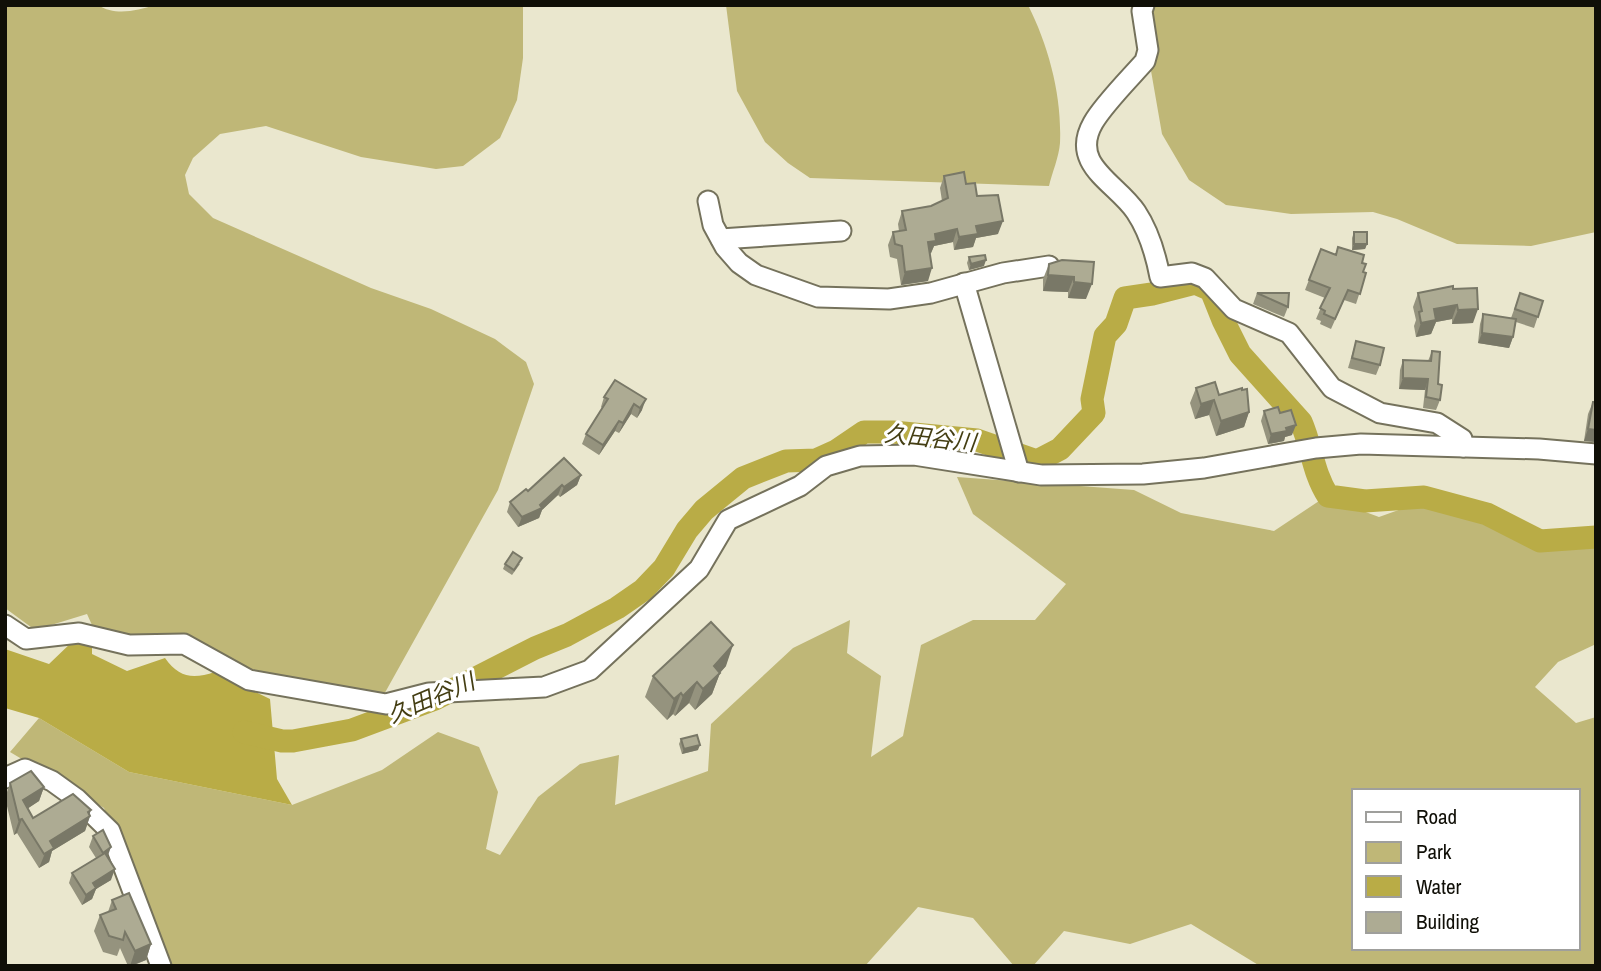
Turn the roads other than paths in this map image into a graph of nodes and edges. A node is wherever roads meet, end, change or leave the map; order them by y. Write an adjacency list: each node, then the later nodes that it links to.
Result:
1 (1144, 5): 7 (street)
2 (708, 201): 4 (street)
3 (841, 231): 4 (street)
4 (721, 239): 6 (street)
5 (1049, 266): 6 (street)
6 (964, 283): 9 (street)
7 (1463, 447): 8 (street); 9 (street)
8 (1596, 454)
9 (1018, 466): 10 (street)
10 (5, 625)
11 (5, 778): 12 (street)
12 (160, 966)

